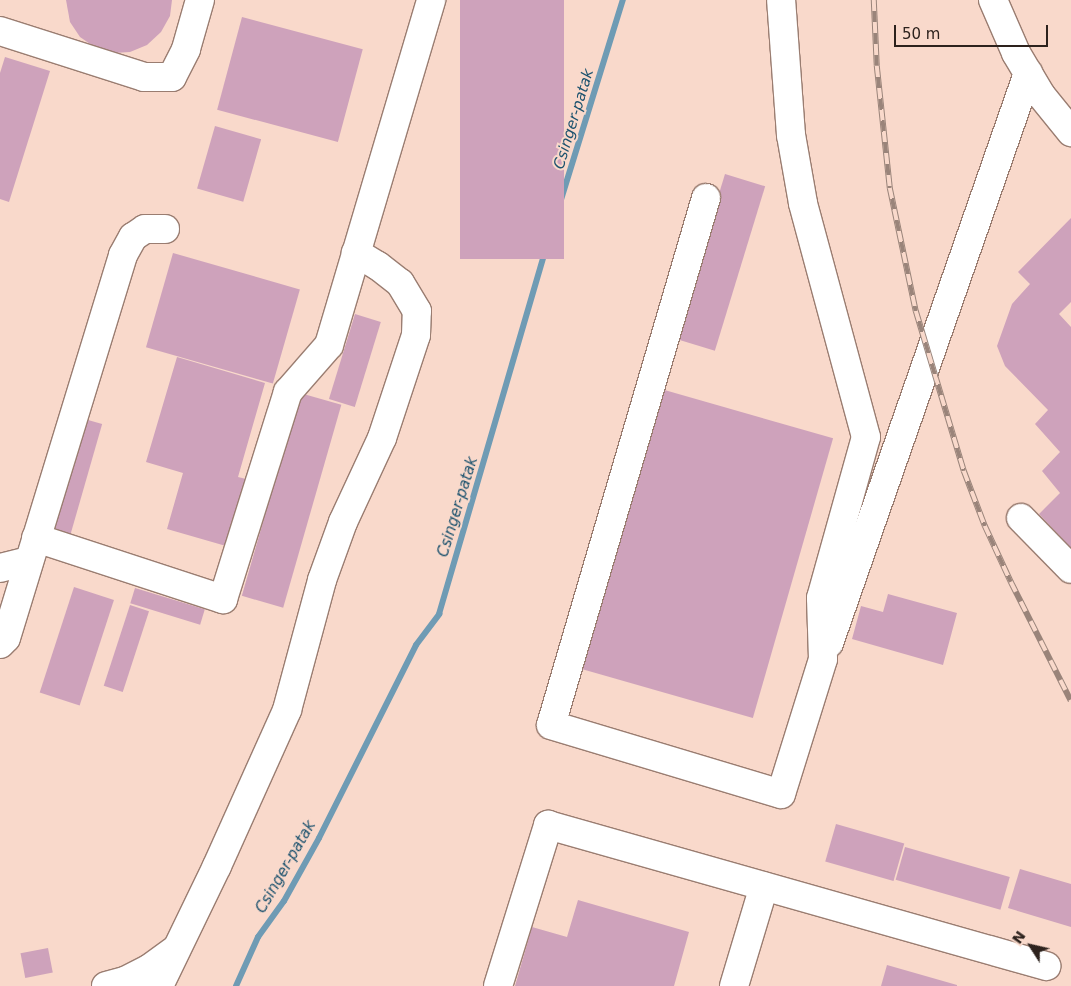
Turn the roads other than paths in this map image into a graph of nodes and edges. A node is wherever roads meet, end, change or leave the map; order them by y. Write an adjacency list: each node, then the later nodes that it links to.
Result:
1 (200, 0): 5 (street)
2 (431, 0): 10 (street)
3 (781, 0): 16 (street)
4 (993, 0): 6 (street)
5 (0, 31)
6 (1028, 73): 7 (street); 16 (street)
7 (1071, 132)
8 (706, 198): 16 (street)
9 (164, 230): 12 (street)
10 (356, 253): 12 (street); 18 (street)
11 (1021, 518): 14 (street)
12 (33, 550): 13 (street); 15 (street)
13 (0, 568)
14 (1071, 569)
15 (0, 644)
16 (823, 659)
17 (764, 886): 19 (street); 22 (street); 23 (street)
18 (178, 947): 20 (street); 21 (street)
19 (1046, 966)
20 (106, 986)
21 (159, 986)
22 (498, 986)
23 (734, 986)

